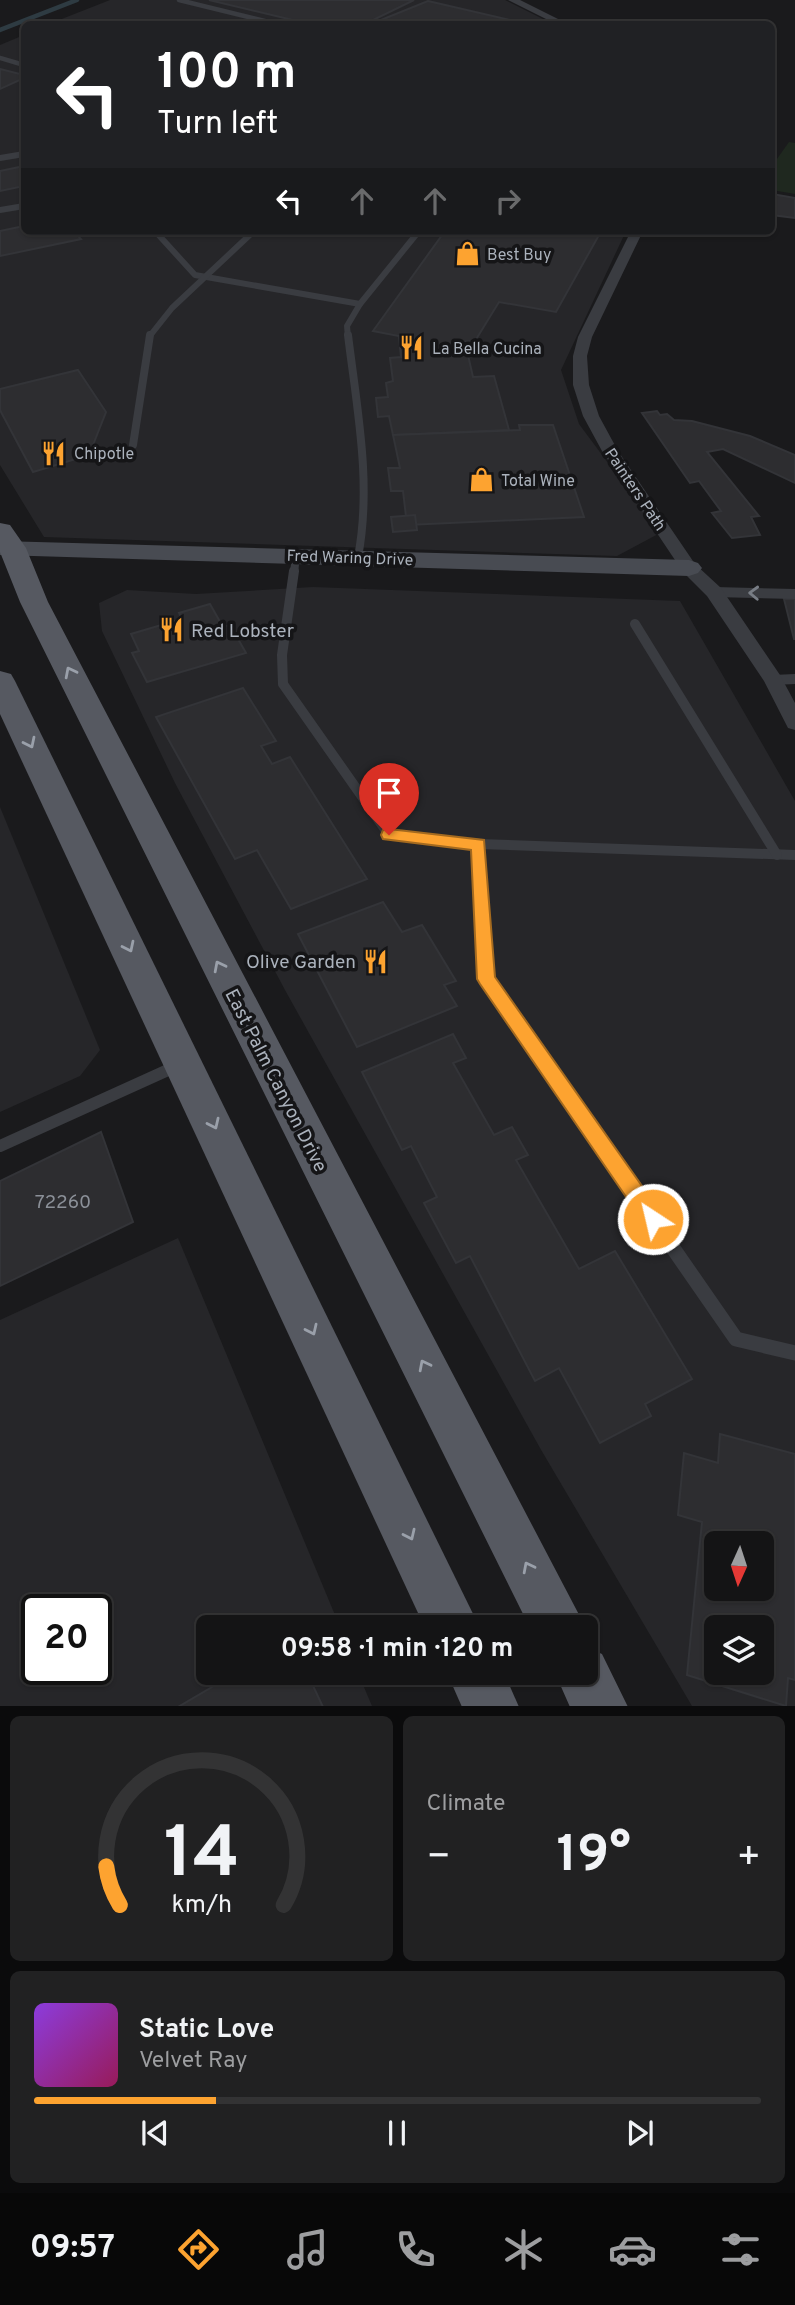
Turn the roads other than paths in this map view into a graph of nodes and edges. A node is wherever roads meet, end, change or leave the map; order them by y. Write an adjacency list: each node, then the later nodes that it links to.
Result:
1 (179, 0): 3 (lane)
2 (513, 0): 4 (street)
3 (265, 21)
4 (557, 21)
5 (0, 58): 6 (lane)
6 (21, 64)
7 (21, 154): 8 (lane)
8 (0, 158)
9 (21, 207): 10 (lane)
10 (0, 211)
11 (159, 235): 15 (lane)
12 (250, 235): 15 (lane)
13 (416, 235): 16 (lane)
14 (635, 235): 21 (street, Painters Path)
15 (207, 278): 16 (lane); 17 (lane)
16 (360, 304): 20 (lane)
17 (132, 445)
18 (3, 545): 19 (street, Fred Waring Drive); 36 (main road, East Palm Canyon Drive, one-way to 18)
19 (296, 555): 20 (street, Fred Waring Drive); 29 (lane)
20 (358, 558): 21 (street, Fred Waring Drive)
21 (689, 568): 22 (street, Painters Path)
22 (714, 592): 23 (lane, one-way to 22); 25 (street, Painters Path)
23 (795, 594)
24 (635, 624): 30 (lane)
25 (773, 680): 26 (lane); 28 (street, Painters Path)
26 (795, 680)
27 (2, 688): 32 (main road, one-way to 32)
28 (795, 723)
29 (479, 845): 30 (lane); 34 (lane)
30 (777, 855): 31 (lane)
31 (795, 855)
32 (185, 1063): 33 (lane); 35 (main road, one-way to 35)
33 (0, 1146)
34 (795, 1353)
35 (447, 1615)
36 (552, 1615)
37 (481, 1685): 39 (main road)
38 (589, 1685): 40 (main road)
39 (491, 1706)
40 (600, 1706)

